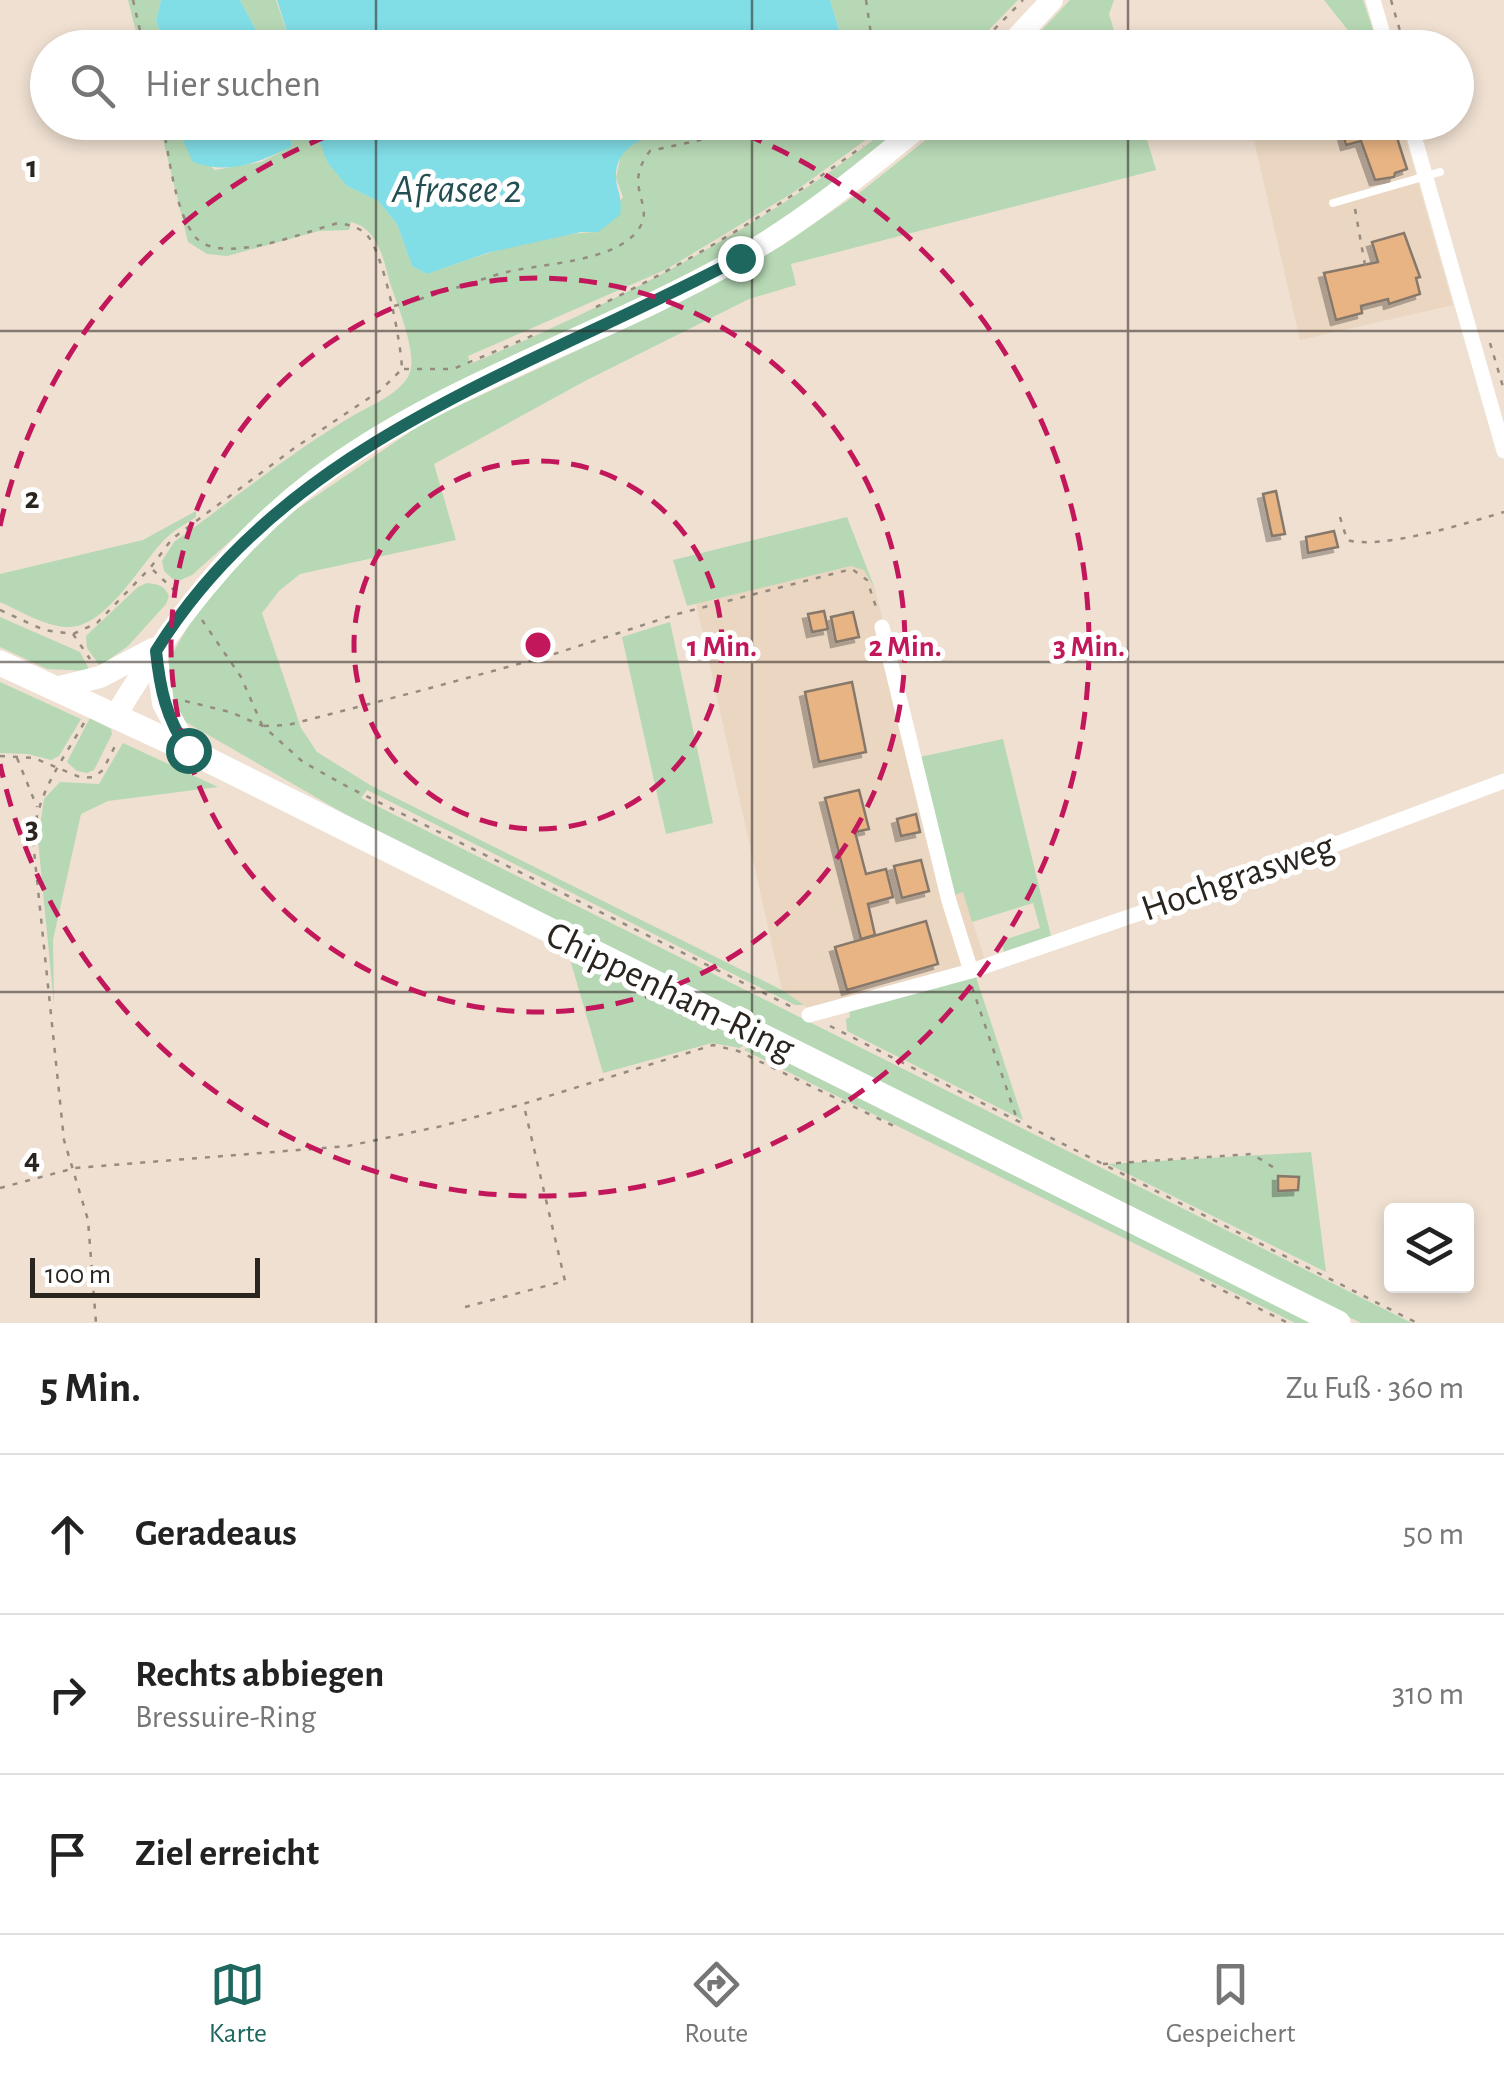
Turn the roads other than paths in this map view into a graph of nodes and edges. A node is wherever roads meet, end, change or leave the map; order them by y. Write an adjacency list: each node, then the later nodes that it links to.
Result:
1 (1052, 0): 3 (main road)
2 (1372, 0): 4 (street)
3 (1024, 30)
4 (1381, 30)
5 (904, 140): 11 (main road)
6 (1418, 140): 7 (street)
7 (1433, 174): 8 (lane); 9 (street)
8 (1333, 203)
9 (1504, 451)
10 (882, 627): 17 (street)
11 (158, 648): 13 (main road); 14 (main road); 15 (main road)
12 (0, 663): 13 (main road, Chippenham-Ring)
13 (56, 688): 14 (main road, Chippenham-Ring)
14 (113, 714): 15 (main road, Chippenham-Ring)
15 (188, 750): 19 (main road, Chippenham-Ring)
16 (1504, 781): 17 (street, Hochgrasweg)
17 (969, 971): 18 (street, Hochgrasweg)
18 (809, 1015)
19 (1338, 1323)

